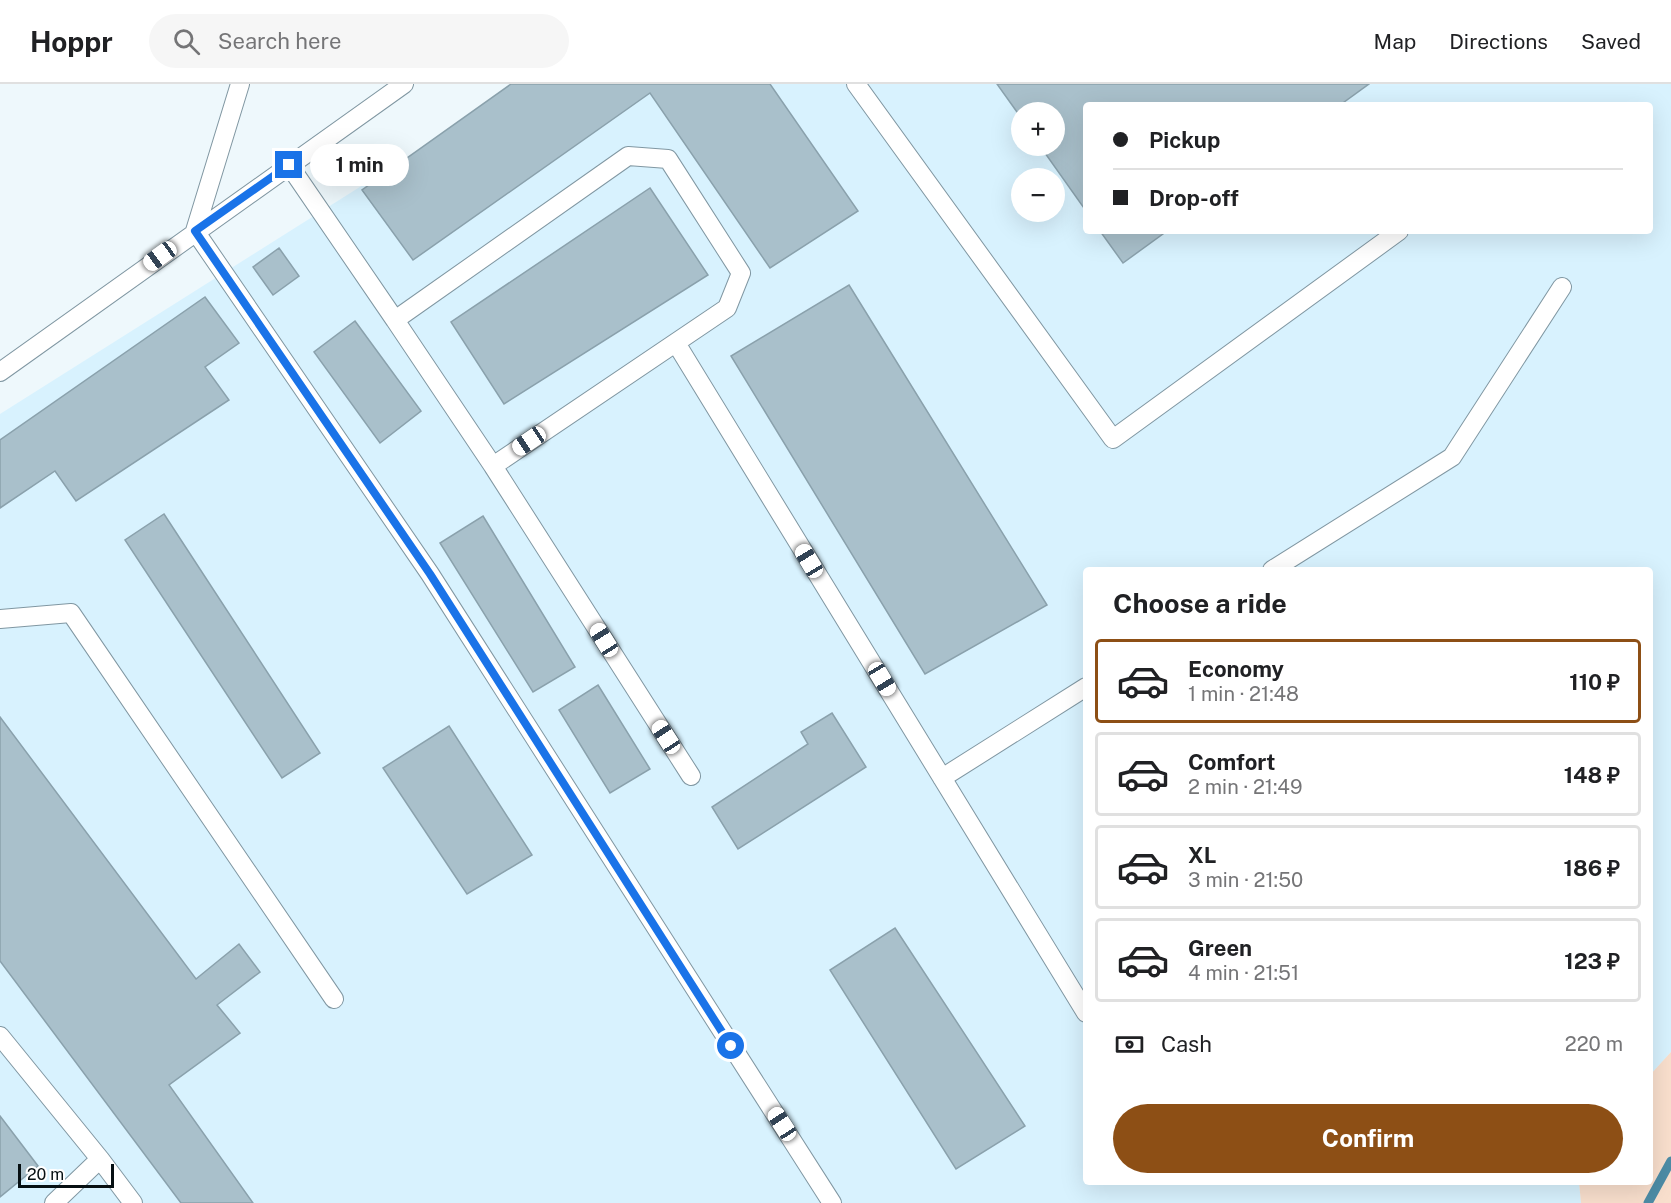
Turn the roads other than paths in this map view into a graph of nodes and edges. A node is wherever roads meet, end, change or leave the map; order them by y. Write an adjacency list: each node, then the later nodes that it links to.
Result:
1 (240, 84): 5 (lane)
2 (404, 84): 4 (lane)
3 (856, 84): 6 (lane)
4 (289, 165): 5 (lane); 8 (lane)
5 (195, 231): 10 (lane); 23 (lane)
6 (1395, 234)
7 (1562, 287): 12 (lane)
8 (395, 320): 9 (lane); 11 (lane)
9 (676, 343): 11 (lane); 16 (lane)
10 (0, 372)
11 (493, 466): 15 (lane)
12 (1277, 567)
13 (0, 619): 17 (lane)
14 (1083, 689): 16 (lane)
15 (691, 776)
16 (942, 778): 18 (lane)
17 (334, 999)
18 (1083, 1008)
19 (0, 1036): 20 (lane)
20 (100, 1160): 21 (lane); 22 (lane)
21 (54, 1203)
22 (133, 1203)
23 (832, 1203)

